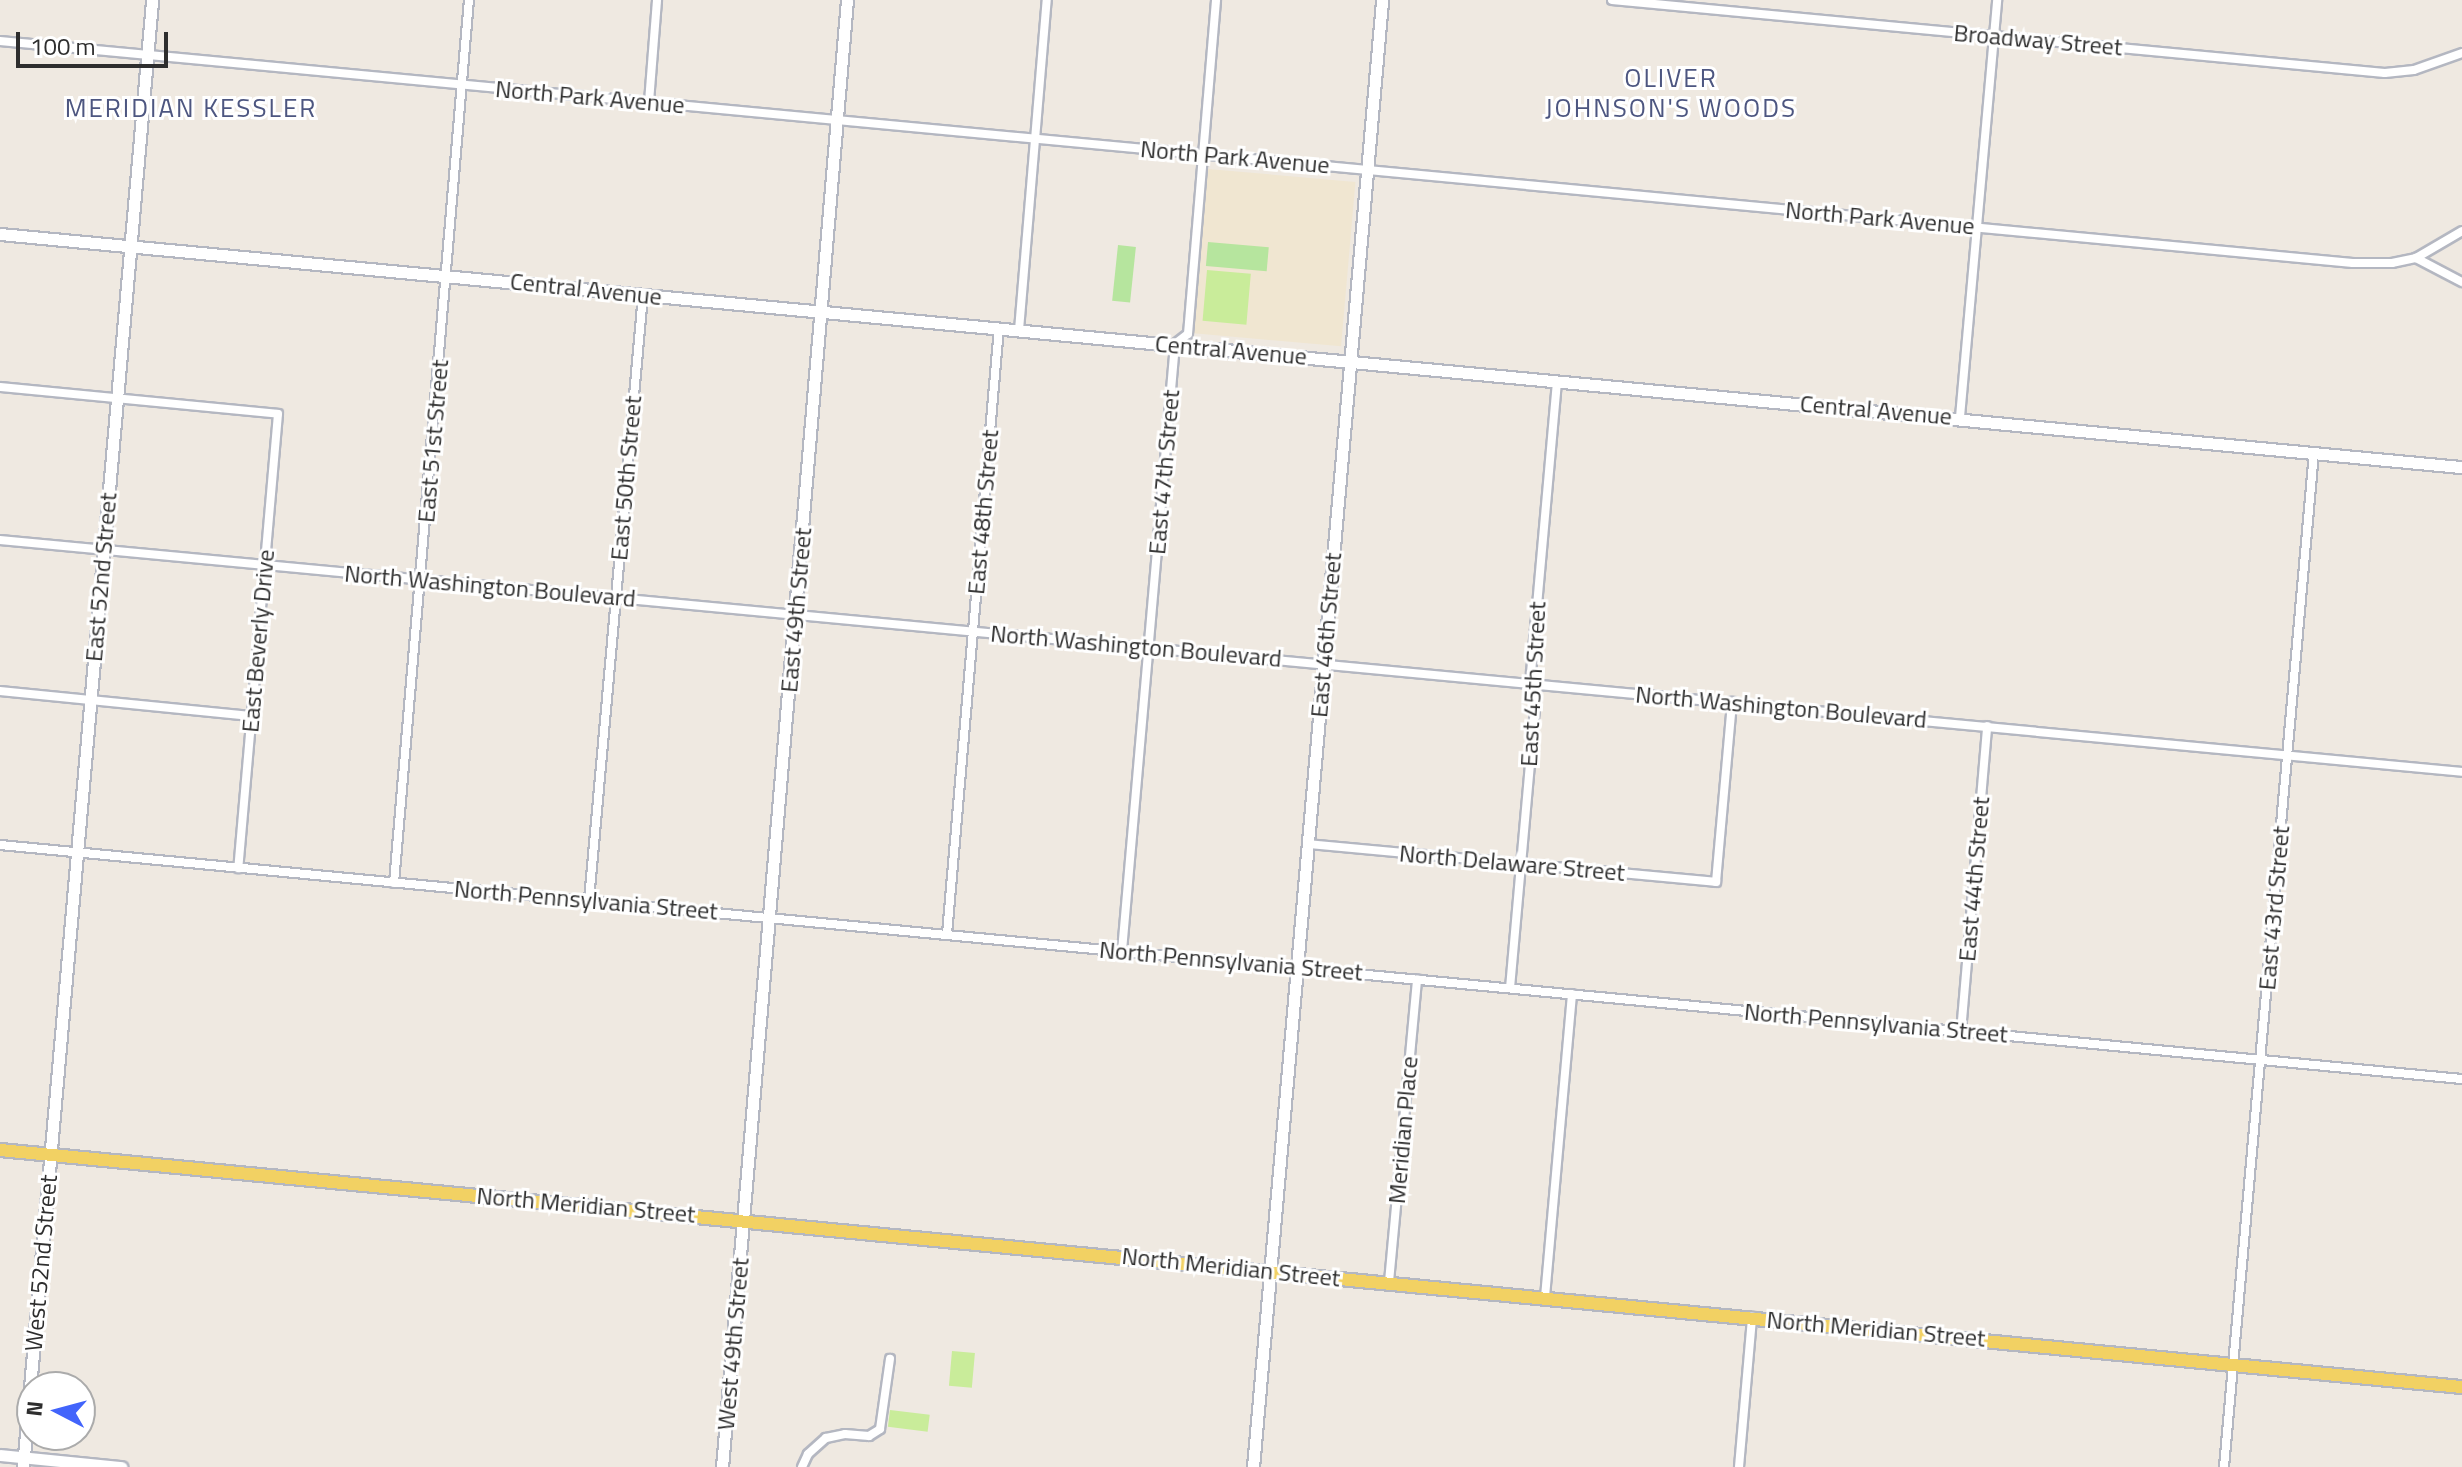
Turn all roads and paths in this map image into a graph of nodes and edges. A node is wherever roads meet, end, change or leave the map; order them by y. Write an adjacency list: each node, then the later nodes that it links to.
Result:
1 (152, 0): 13 (main road, East 52nd Street)
2 (469, 0): 14 (street, East 51st Street)
3 (657, 0): 15 (street)
4 (847, 0): 16 (main road, East 49th Street)
5 (1047, 0): 17 (street)
6 (1216, 0): 18 (street, East 47th Street)
7 (1382, 0): 19 (main road, East 46th Street)
8 (1612, 0): 10 (street, Broadway Street)
9 (1997, 0): 10 (street)
10 (1994, 36): 12 (street, Broadway Street); 20 (street)
11 (0, 41): 13 (street, North Park Avenue)
12 (2462, 53)
13 (147, 54): 14 (street, North Park Avenue); 23 (main road, East 52nd Street)
14 (461, 85): 15 (street, North Park Avenue); 25 (street, East 51st Street)
15 (649, 102): 16 (street, North Park Avenue)
16 (837, 120): 17 (street, North Park Avenue); 28 (main road, East 49th Street)
17 (1036, 138): 18 (street, North Park Avenue); 30 (street)
18 (1203, 154): 19 (street, North Park Avenue); 31 (street, East 47th Street)
19 (1367, 169): 20 (street, North Park Avenue); 32 (main road, East 46th Street)
20 (1977, 227): 24 (street, North Park Avenue); 36 (street)
21 (2462, 231): 24 (street, North Park Avenue)
22 (0, 234): 23 (main road, Central Avenue)
23 (129, 246): 25 (main road, Central Avenue); 35 (main road, East 52nd Street)
24 (2416, 258): 26 (street)
25 (446, 275): 27 (main road, Central Avenue); 42 (street, East 51st Street)
26 (2462, 282)
27 (643, 295): 28 (main road, Central Avenue); 43 (street, East 50th Street)
28 (822, 311): 29 (main road, Central Avenue); 44 (main road, East 49th Street)
29 (999, 328): 30 (main road, Central Avenue); 45 (street, East 48th Street)
30 (1019, 330): 31 (main road, Central Avenue)
31 (1175, 344): 32 (main road, Central Avenue); 46 (street, East 47th Street)
32 (1351, 361): 33 (main road, Central Avenue); 47 (main road, East 46th Street)
33 (1557, 381): 36 (main road, Central Avenue); 48 (street, East 45th Street)
34 (0, 387): 35 (street)
35 (117, 398): 40 (main road, East 52nd Street); 41 (street, East Beverly Drive)
36 (1960, 417): 37 (main road, Central Avenue)
37 (2314, 452): 38 (main road, Central Avenue); 54 (street, East 43rd Street)
38 (2462, 467)
39 (0, 540): 40 (street, North Washington Boulevard)
40 (103, 549): 41 (street, North Washington Boulevard); 50 (main road, East 52nd Street)
41 (264, 565): 42 (street, North Washington Boulevard); 52 (street, East Beverly Drive)
42 (421, 579): 43 (street, North Washington Boulevard); 61 (street, East 51st Street)
43 (616, 598): 44 (street, North Washington Boulevard); 62 (street, East 50th Street)
44 (795, 615): 45 (street, North Washington Boulevard); 63 (main road, East 49th Street)
45 (973, 631): 46 (street, North Washington Boulevard); 64 (street, East 48th Street)
46 (1148, 648): 47 (street, North Washington Boulevard); 65 (street, East 47th Street)
47 (1323, 664): 48 (street, North Washington Boulevard); 56 (main road, East 46th Street)
48 (1534, 685): 51 (street, North Washington Boulevard); 59 (street, East 45th Street)
49 (0, 691): 50 (street)
50 (89, 700): 52 (street); 58 (main road, East 52nd Street)
51 (1732, 702): 53 (street, North Washington Boulevard); 59 (street, North Delaware Street)
52 (251, 716): 60 (street, East Beverly Drive)
53 (1987, 726): 54 (street, North Washington Boulevard); 70 (street, East 44th Street)
54 (2288, 755): 55 (street, North Washington Boulevard); 71 (street, East 43rd Street)
55 (2462, 772)
56 (1308, 844): 59 (street, North Delaware Street); 66 (main road, East 46th Street)
57 (0, 845): 58 (street, North Pennsylvania Street)
58 (77, 852): 60 (street, North Pennsylvania Street); 74 (main road, East 52nd Street)
59 (1521, 863): 68 (street, East 45th Street)
60 (238, 868): 61 (street, North Pennsylvania Street)
61 (394, 883): 62 (street, North Pennsylvania Street)
62 (589, 900): 63 (street, North Pennsylvania Street)
63 (770, 917): 64 (street, North Pennsylvania Street); 75 (main road, East 49th Street)
64 (947, 934): 65 (street, North Pennsylvania Street)
65 (1122, 951): 66 (street, North Pennsylvania Street)
66 (1297, 968): 67 (street, North Pennsylvania Street); 76 (main road, East 46th Street)
67 (1417, 979): 68 (street, North Pennsylvania Street); 77 (street, Meridian Place)
68 (1510, 988): 69 (street, North Pennsylvania Street)
69 (1572, 994): 70 (street, North Pennsylvania Street); 78 (street)
70 (1961, 1032): 71 (street, North Pennsylvania Street)
71 (2261, 1060): 72 (street, North Pennsylvania Street); 81 (street, East 43rd Street)
72 (2462, 1079)
73 (0, 1150): 74 (main road, North Meridian Street)
74 (50, 1155): 75 (main road, North Meridian Street); 84 (main road, West 52nd Street)
75 (744, 1221): 76 (main road, North Meridian Street); 86 (main road, West 49th Street)
76 (1270, 1270): 77 (main road, North Meridian Street); 88 (main road, East 46th Street)
77 (1389, 1282): 78 (main road, North Meridian Street)
78 (1545, 1297): 79 (main road, North Meridian Street)
79 (1752, 1317): 81 (main road, North Meridian Street); 89 (street)
80 (890, 1359): 87 (street)
81 (2233, 1364): 82 (main road, North Meridian Street); 90 (street, East 43rd Street)
82 (2462, 1387)
83 (0, 1455): 84 (main road)
84 (24, 1462): 85 (main road)
85 (121, 1467)
86 (722, 1467)
87 (802, 1467)
88 (1253, 1467)
89 (1739, 1467)
90 (2224, 1467)

